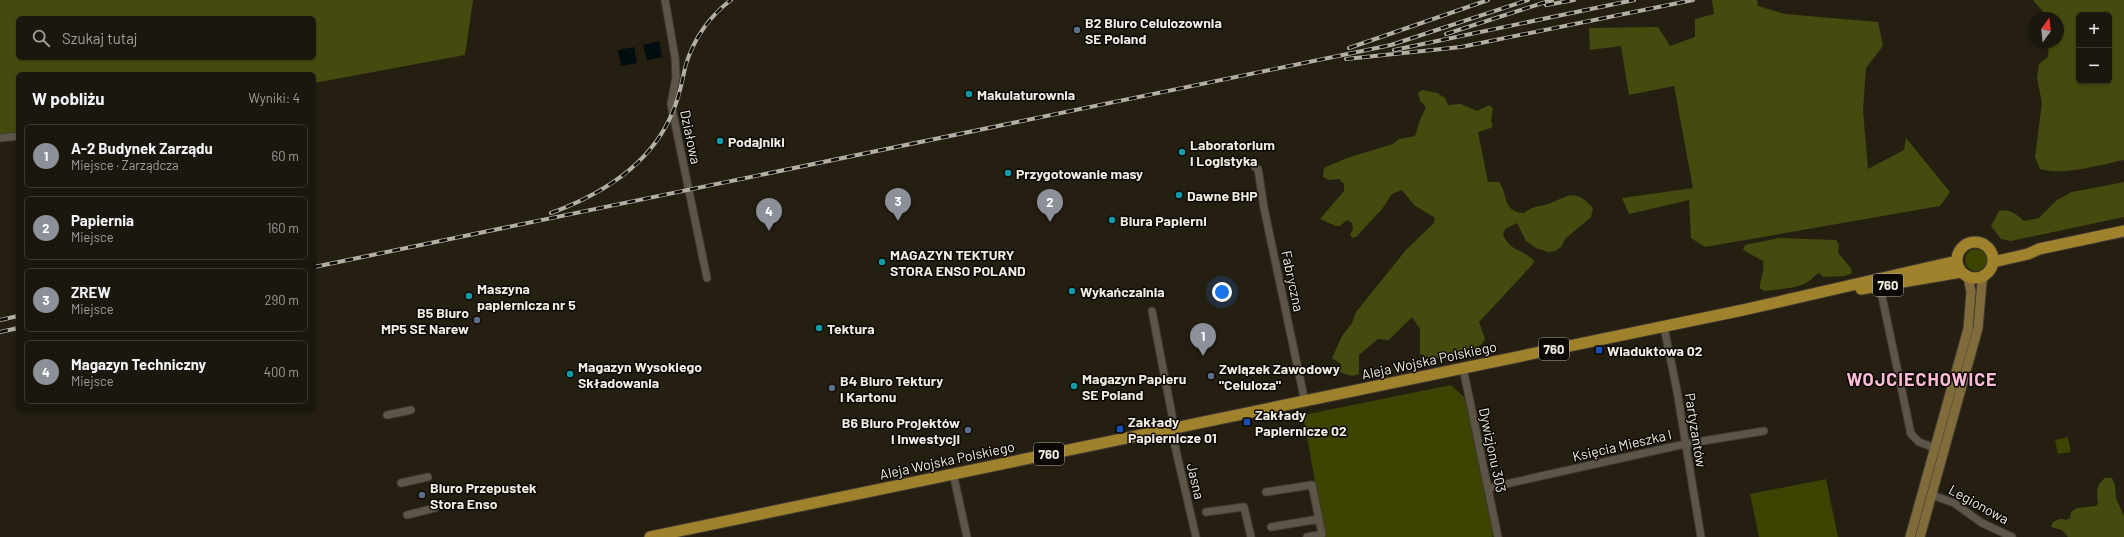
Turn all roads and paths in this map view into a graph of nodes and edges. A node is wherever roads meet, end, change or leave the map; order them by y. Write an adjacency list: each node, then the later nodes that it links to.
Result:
1 (665, 0): 10 (street, Działowa)
2 (16, 136): 3 (street)
3 (0, 138)
4 (1255, 167): 16 (street, Fabryczna)
5 (2124, 231): 6 (main road)
6 (1992, 257): 7 (main road); 9 (main road)
7 (1957, 261): 8 (main road); 12 (main road, Aleja Wojska Polskiego / 760)
8 (1964, 274): 9 (main road, 760); 11 (main road, Aleja Wojska Polskiego / 760); 22 (main road)
9 (1984, 276): 28 (main road)
10 (707, 278)
11 (1880, 287): 12 (main road, Aleja Wojska Polskiego / 760); 22 (street)
12 (1815, 294): 14 (main road, Aleja Wojska Polskiego / 760)
13 (1152, 311): 19 (street, Jasna)
14 (1664, 327): 15 (main road, Aleja Wojska Polskiego / 760); 21 (street, Partyzantów)
15 (1463, 368): 16 (main road, Aleja Wojska Polskiego / 760); 26 (street, Dywizjonu 303)
16 (1305, 402): 19 (main road, Aleja Wojska Polskiego / 760)
17 (411, 410): 18 (street)
18 (387, 415)
19 (1173, 430): 23 (main road, Aleja Wojska Polskiego / 760); 36 (street, Jasna)
20 (1764, 431): 21 (street, Księcia Mieszka I)
21 (1685, 444): 26 (street, Księcia Mieszka I); 40 (street, Partyzantów)
22 (1935, 448): 41 (main road)
23 (953, 473): 34 (main road, Aleja Wojska Polskiego / 760); 35 (street)
24 (428, 477): 25 (street)
25 (401, 483)
26 (1488, 488): 39 (street, Dywizjonu 303)
27 (1266, 492): 32 (street)
28 (1932, 495): 42 (main road); 43 (street, Legionowa)
29 (435, 508): 31 (street)
30 (1206, 512): 37 (street)
31 (407, 515)
32 (1319, 519): 33 (street); 38 (street)
33 (1272, 527)
34 (650, 537)
35 (967, 537)
36 (1196, 537)
37 (1251, 537)
38 (1307, 537)
39 (1498, 537)
40 (1702, 537)
41 (1910, 537)
42 (1920, 537)
43 (2012, 537)

